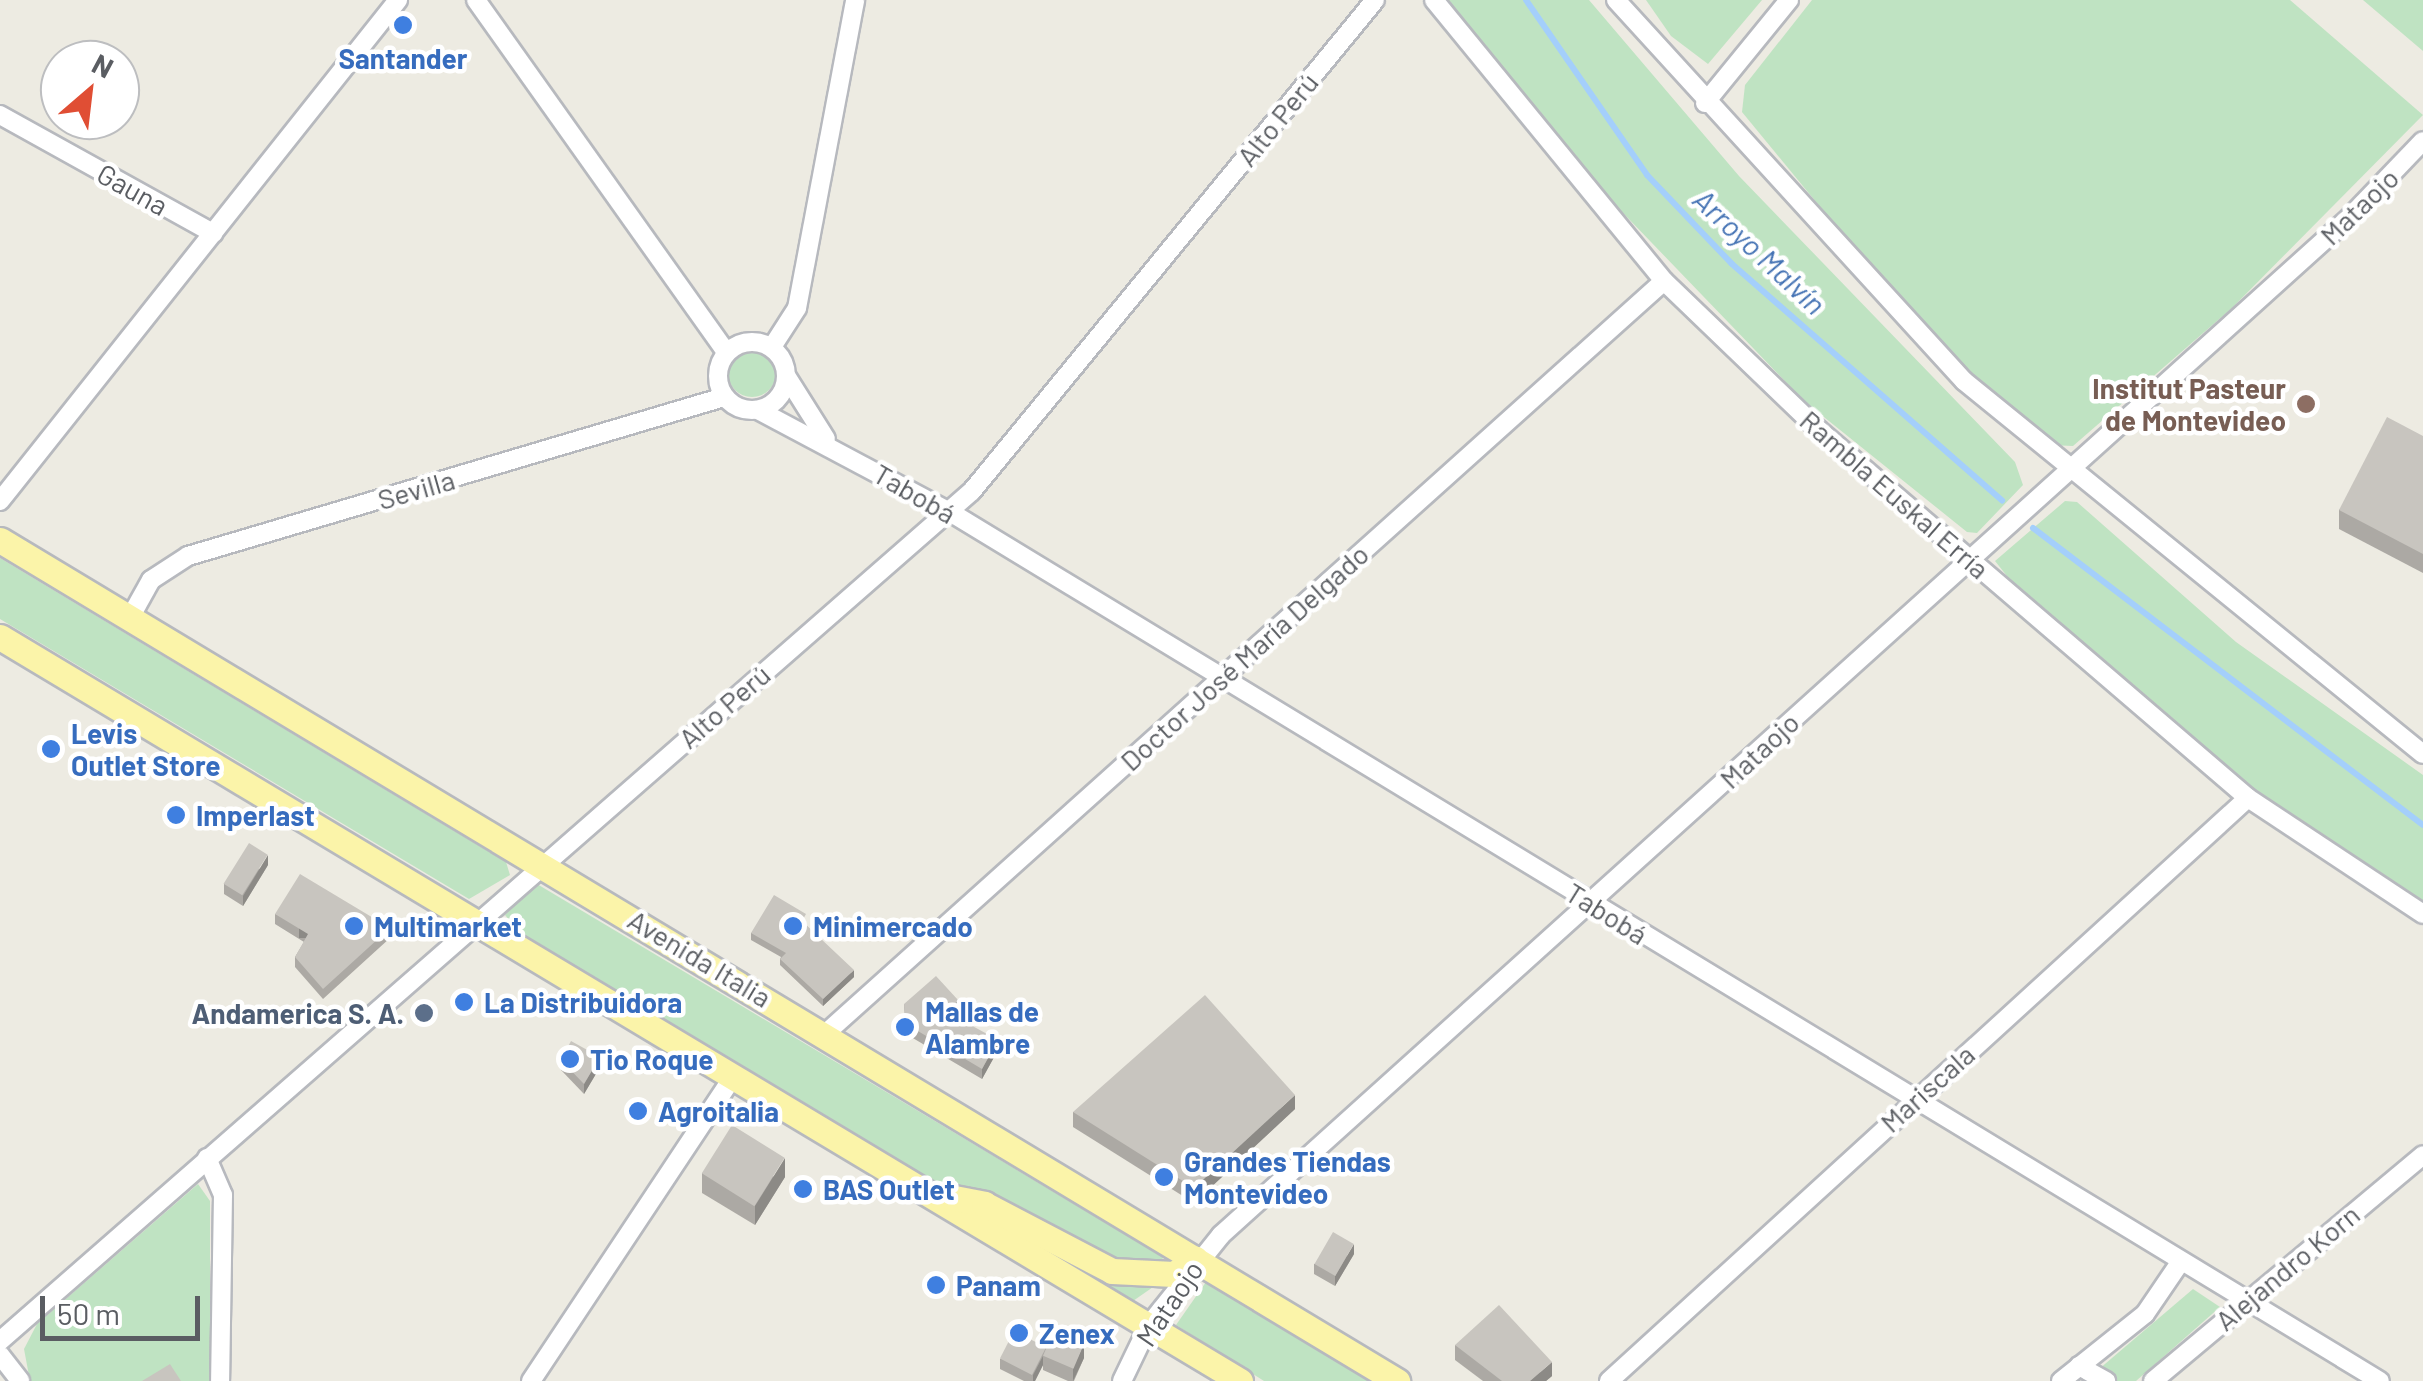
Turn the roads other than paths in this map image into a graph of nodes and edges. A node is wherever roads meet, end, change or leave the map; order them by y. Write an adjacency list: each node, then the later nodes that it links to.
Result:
1 (398, 0): 11 (street)
2 (476, 0): 14 (street)
3 (855, 0): 13 (street)
4 (1375, 0): 21 (street, Alto Perú)
5 (1434, 0): 12 (street, Rambla Euskal Erría)
6 (1616, 0): 8 (street)
7 (1789, 0): 8 (street)
8 (1705, 104): 19 (street)
9 (0, 115): 11 (street, Gauna)
10 (2423, 141): 19 (street, Mataojo)
11 (212, 233): 20 (street)
12 (1664, 281): 23 (street, Rambla Euskal Erría); 26 (street, Doctor José María Delgado)
13 (772, 347): 14 (street); 15 (street, Tabobá)
14 (726, 352): 16 (street)
15 (786, 378): 17 (street); 18 (street, Tabobá)
16 (724, 396): 17 (street, Tabobá); 24 (street, Sevilla)
17 (758, 410): 18 (street, Tabobá)
18 (833, 446): 21 (street, Tabobá)
19 (2070, 472): 23 (street, Mataojo); 27 (street)
20 (0, 501)
21 (950, 512): 26 (street, Tabobá); 29 (street, Alto Perú)
22 (0, 540): 24 (main road, Avenida Italia)
23 (1970, 556): 28 (street, Rambla Euskal Erría); 30 (street, Mataojo)
24 (130, 616): 29 (main road, Avenida Italia)
25 (0, 637): 32 (main road)
26 (1218, 680): 30 (street, Tabobá); 33 (street, Doctor José María Delgado)
27 (2423, 754)
28 (2248, 798): 31 (street, Rambla Euskal Erría); 35 (street, Mariscala)
29 (542, 862): 32 (street, Alto Perú); 33 (main road, Avenida Italia)
30 (1589, 901): 35 (street, Tabobá); 39 (street, Mataojo)
31 (2423, 914)
32 (475, 920): 34 (main road); 37 (street, Alto Perú)
33 (825, 1034): 39 (main road, Avenida Italia)
34 (734, 1075): 38 (main road); 48 (street)
35 (1916, 1098): 40 (street, Tabobá); 52 (street, Mariscala)
36 (2423, 1155): 41 (street, Alejandro Korn)
37 (207, 1158): 43 (street, Alto Perú); 47 (street)
38 (930, 1193): 39 (main road); 42 (main road)
39 (1195, 1260): 42 (street, Mataojo); 51 (main road, Avenida Italia)
40 (2181, 1261): 41 (street, Tabobá); 45 (street)
41 (2247, 1300): 55 (street, Alejandro Korn); 56 (street, Tabobá)
42 (1148, 1325): 49 (street, Mataojo); 50 (main road)
43 (0, 1342)
44 (0, 1355): 46 (street)
45 (2079, 1366): 53 (street); 54 (street)
46 (20, 1381)
47 (220, 1381)
48 (532, 1381)
49 (1122, 1381)
50 (1240, 1381)
51 (1397, 1381)
52 (1609, 1381)
53 (2061, 1381)
54 (2106, 1381)
55 (2153, 1381)
56 (2380, 1381)

